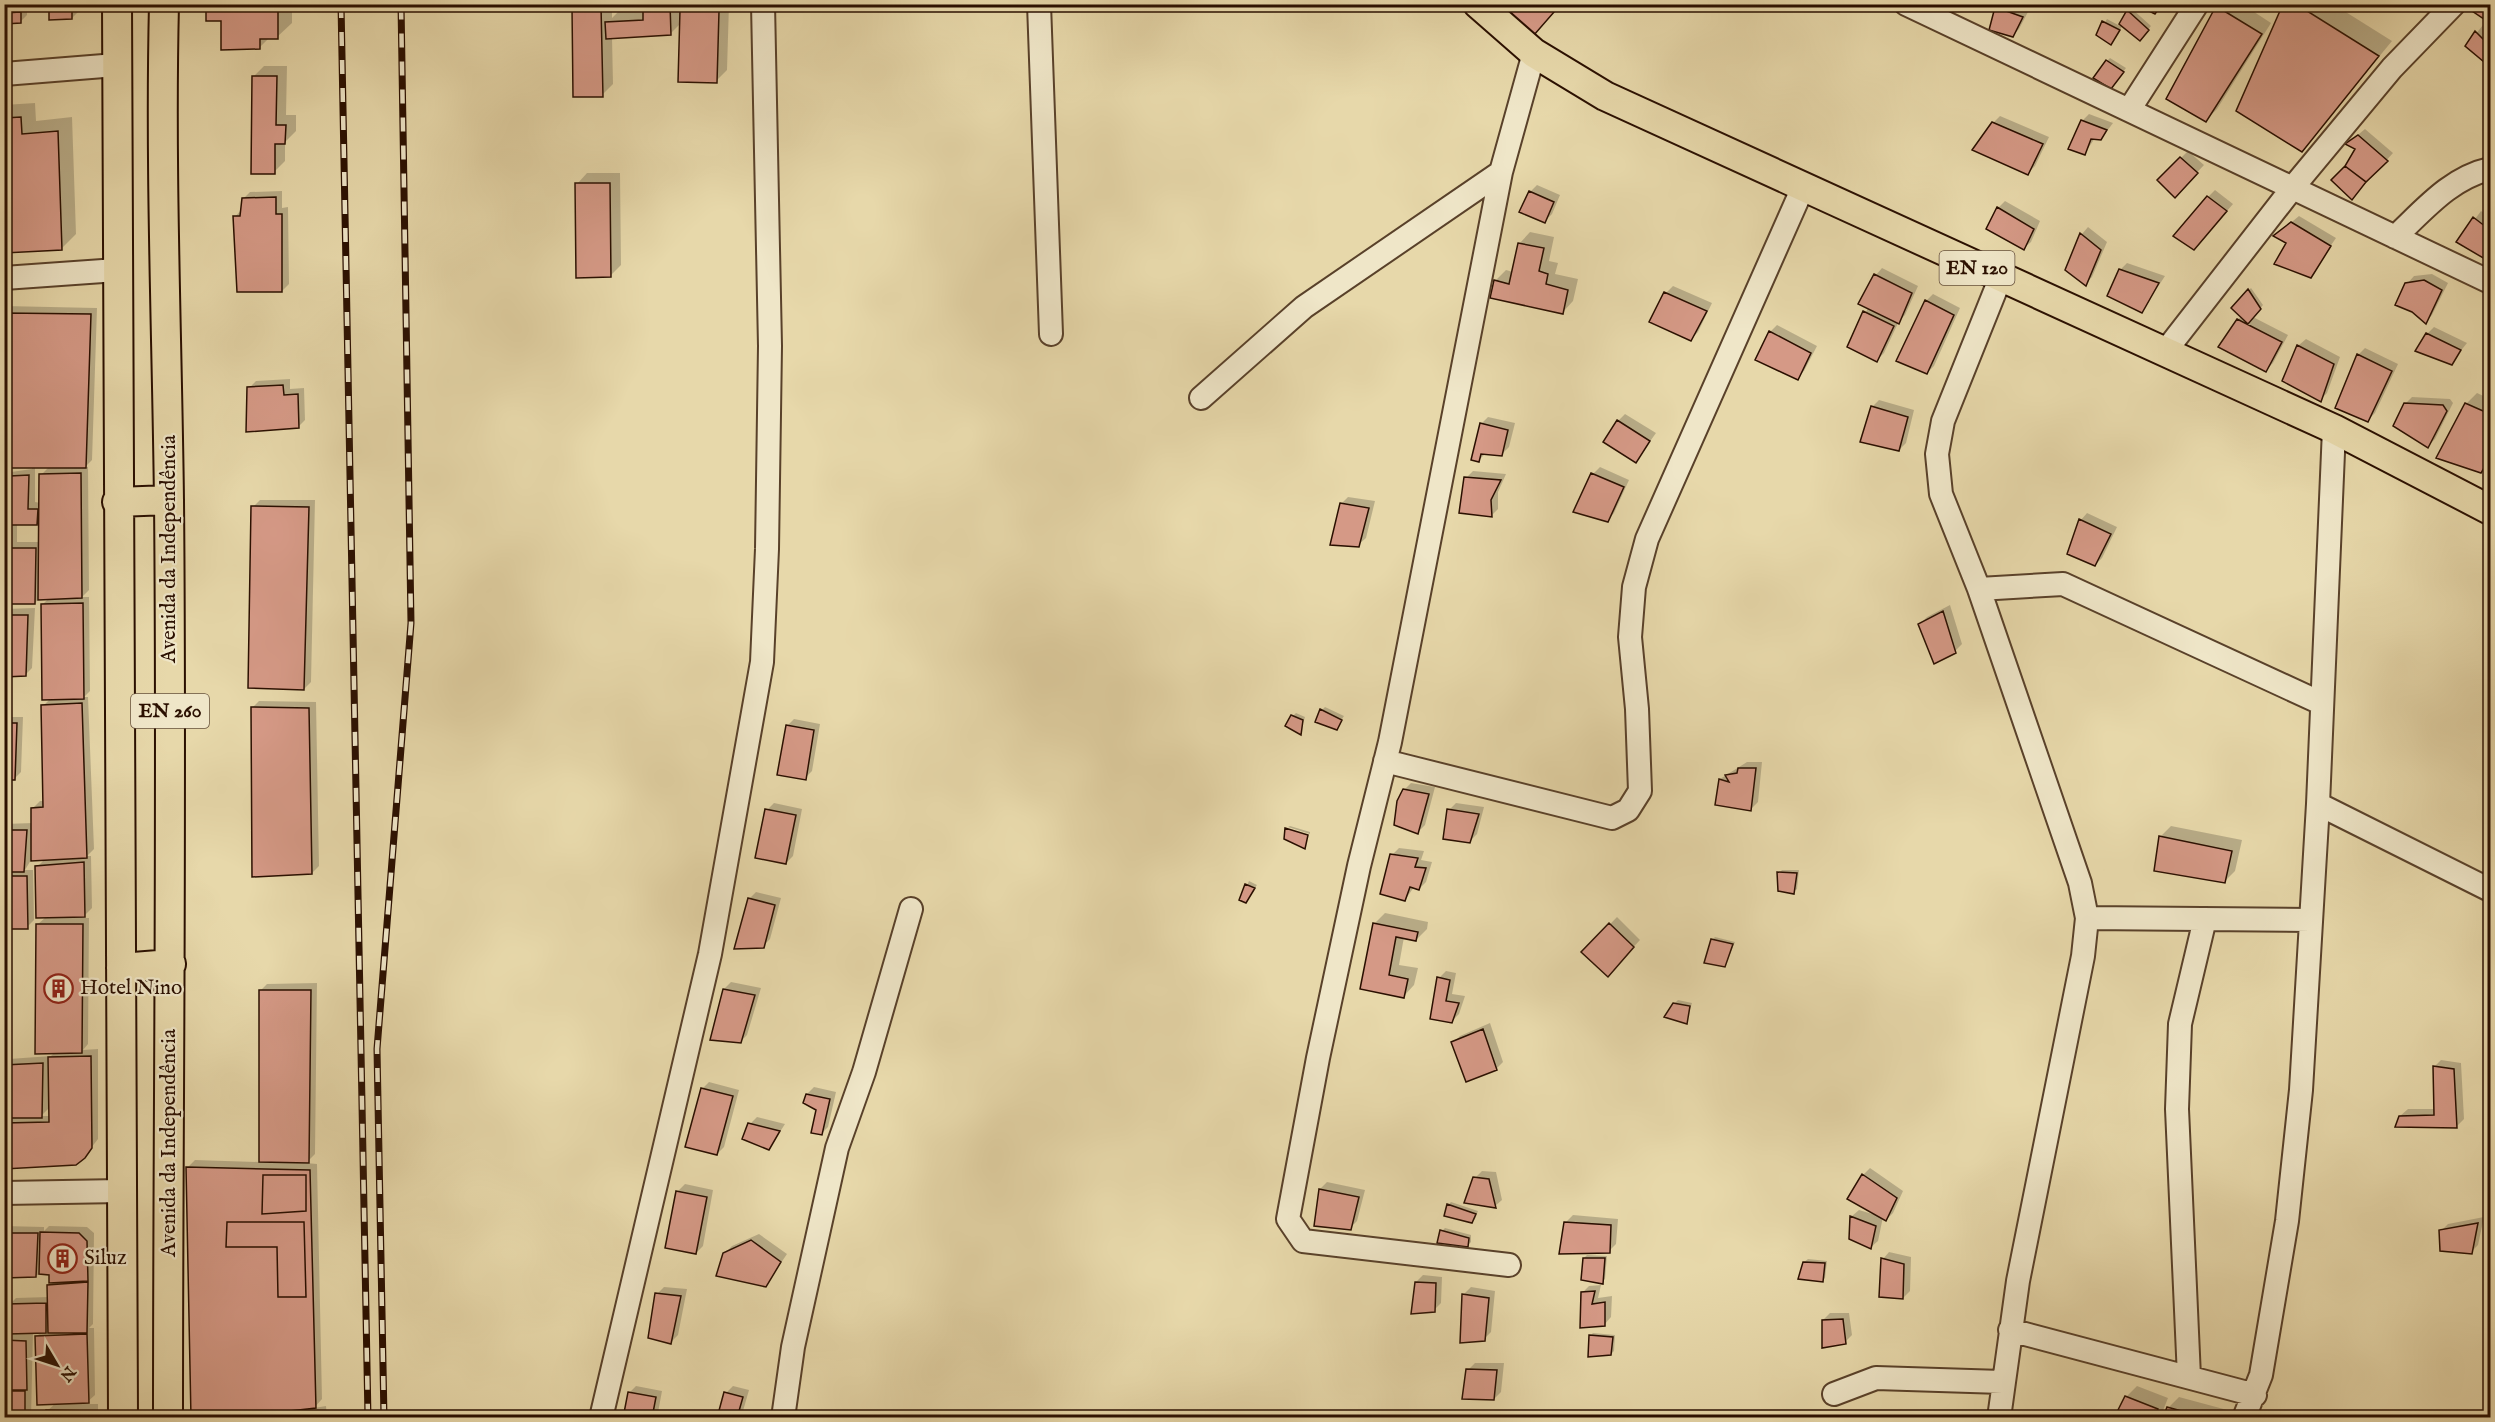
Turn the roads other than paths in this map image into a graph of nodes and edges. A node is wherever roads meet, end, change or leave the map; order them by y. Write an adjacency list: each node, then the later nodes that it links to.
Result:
1 (117, 4): 10 (main road, EN 260)
2 (164, 4): 26 (main road, Avenida da Independência / EN 260)
3 (763, 4): 50 (street)
4 (1039, 4): 22 (street)
5 (1478, 4): 9 (main road, EN 120)
6 (1906, 4): 12 (street)
7 (2197, 4): 12 (street)
8 (2454, 4): 16 (street)
9 (1534, 53): 14 (street); 15 (main road, EN 120)
10 (116, 65): 11 (street); 18 (main road, EN 260)
11 (4, 74)
12 (2129, 110): 16 (street)
13 (2490, 169): 17 (street)
14 (1501, 172): 24 (street); 31 (street)
15 (1804, 185): 20 (main road, EN 120); 31 (street)
16 (2294, 186): 17 (street); 23 (street)
17 (2395, 237): 21 (street)
18 (117, 270): 19 (street); 27 (main road, EN 260)
19 (4, 278)
20 (2000, 279): 23 (main road, EN 120); 29 (street)
21 (2490, 282)
22 (1052, 334)
23 (2164, 353): 25 (main road, EN 120)
24 (1201, 398)
25 (2334, 429): 28 (main road, EN 120); 30 (street)
26 (169, 500): 27 (main road); 38 (main road, Avenida da Independência / EN 260)
27 (117, 502): 39 (main road, EN 260)
28 (2490, 510)
29 (1979, 590): 30 (street); 35 (street)
30 (2321, 703): 32 (street)
31 (1385, 761): 42 (street)
32 (2318, 804): 33 (street); 37 (street)
33 (2490, 890)
34 (911, 909): 51 (street)
35 (2087, 918): 36 (street); 43 (street)
36 (2205, 919): 37 (street); 44 (street)
37 (2311, 920): 47 (street)
38 (171, 964): 39 (main road); 48 (main road, Avenida da Independência / EN 260)
39 (121, 968): 40 (main road, EN 260)
40 (121, 1191): 41 (street); 49 (main road, EN 260)
41 (4, 1193)
42 (1509, 1265)
43 (2010, 1330): 44 (street); 45 (street)
44 (2189, 1377): 47 (street)
45 (2002, 1382): 46 (street); 52 (street)
46 (1834, 1394)
47 (2255, 1395): 53 (street)
48 (168, 1416): 49 (main road)
49 (123, 1417)
50 (601, 1418)
51 (783, 1418)
52 (1999, 1418)
53 (2244, 1418)

